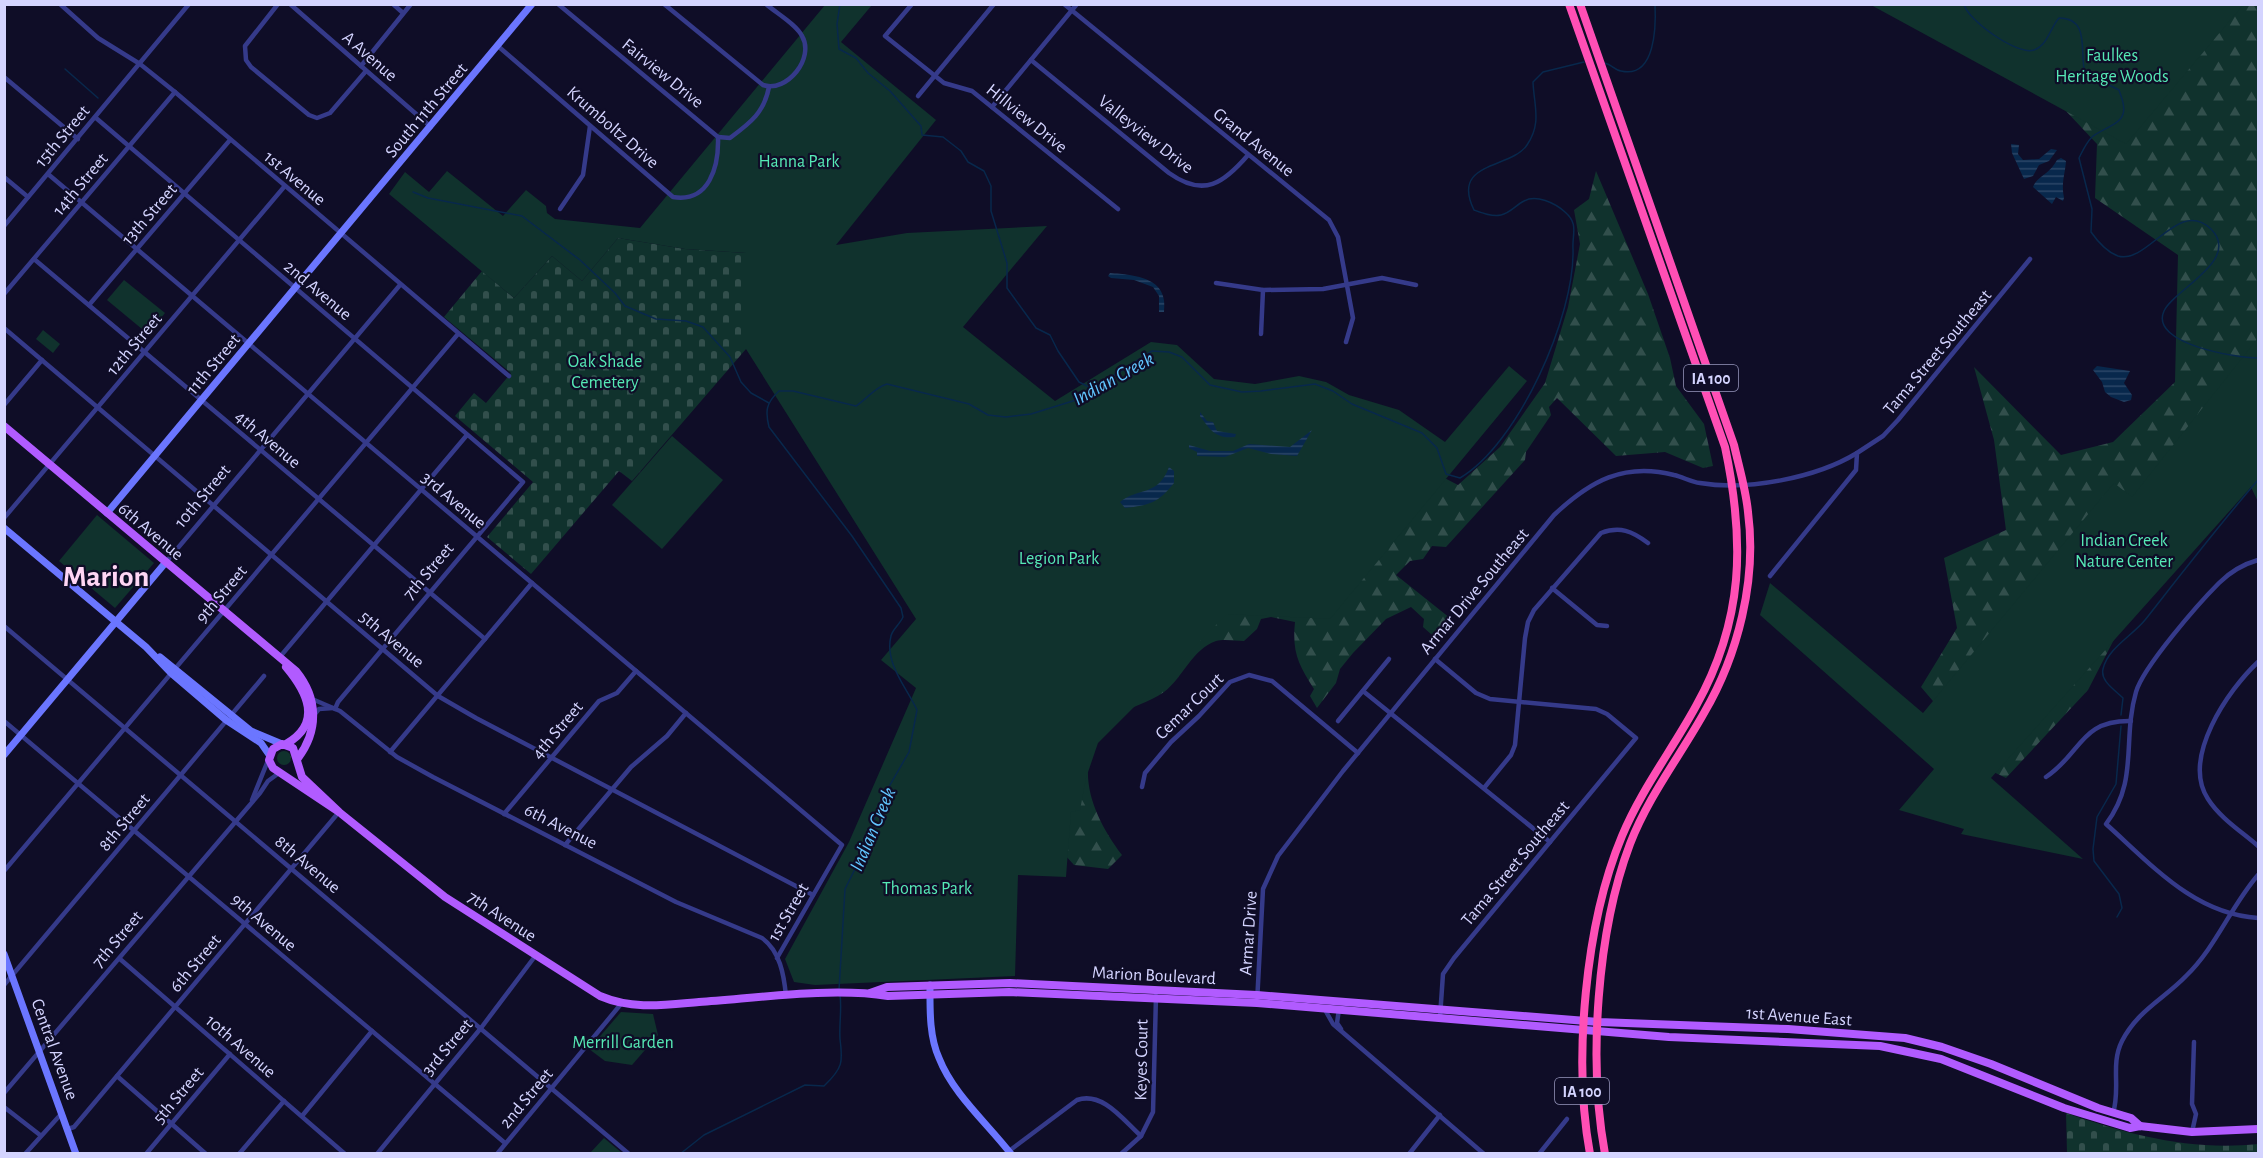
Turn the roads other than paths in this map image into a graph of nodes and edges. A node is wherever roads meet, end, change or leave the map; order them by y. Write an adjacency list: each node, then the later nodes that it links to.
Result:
1 (60, 4): 23 (street, 1st Avenue)
2 (189, 4): 23 (street, 15th Street)
3 (278, 4): 25 (street)
4 (290, 4): 24 (street, A Avenue)
5 (393, 4): 20 (street)
6 (411, 4): 20 (street)
7 (532, 4): 21 (street, South 11th Street)
8 (558, 4): 35 (street, Fairview Drive)
9 (664, 4): 18 (street)
10 (676, 4): 18 (street)
11 (766, 4): 28 (street)
12 (912, 4): 26 (street, Hillview Drive)
13 (994, 4): 26 (street)
14 (1064, 4): 19 (street, Grand Avenue)
15 (1077, 4): 19 (street)
16 (1581, 6): 85 (highway, IA 100)
17 (1570, 8): 86 (highway, IA 100)
18 (671, 10): 28 (street)
19 (1071, 11): 22 (street); 39 (street, Grand Avenue)
20 (403, 13): 24 (street)
21 (499, 47): 33 (street, Krumboltz Drive); 34 (street, South 11th Street)
22 (1031, 60): 31 (street); 39 (street, Valleyview Drive)
23 (140, 64): 29 (street, 1st Avenue); 32 (street, 15th Street)
24 (361, 66): 25 (street, A Avenue)
25 (366, 70): 34 (street, A Avenue)
26 (934, 76): 30 (street); 31 (street, Hillview Drive)
27 (4, 77): 36 (street)
28 (769, 87): 35 (street)
29 (175, 92): 37 (street, 1st Avenue); 38 (street, 14th Street)
30 (918, 96)
31 (992, 107): 47 (street, Hillview Drive)
32 (96, 118): 36 (street, 15th Street); 38 (street, 2nd Avenue)
33 (590, 126): 35 (street, Krumboltz Drive); 46 (street)
34 (432, 127): 49 (street, South 11th Street)
35 (718, 137)
36 (78, 139): 40 (street, 15th Street)
37 (230, 140): 42 (street, 1st Avenue); 43 (street, 13th Street)
38 (129, 147): 43 (street, 2nd Avenue); 45 (street, 14th Street)
39 (1248, 155): 56 (street, Grand Avenue)
40 (48, 174): 44 (street, 15th Street); 45 (street, 3rd Avenue)
41 (4, 177): 44 (street)
42 (284, 187): 49 (street, 1st Avenue); 50 (street, 12th Street)
43 (184, 194): 50 (street, 2nd Avenue); 51 (street, 13th Street)
44 (28, 197): 48 (street, 15th Street)
45 (81, 203): 51 (street, 3rd Avenue); 52 (street, 14th Street)
46 (560, 209)
47 (1118, 209)
48 (4, 226)
49 (341, 234): 55 (street, 1st Avenue); 58 (street, 11th Street)
50 (239, 240): 58 (street, 2nd Avenue); 61 (street, 12th Street)
51 (136, 250): 61 (street, 3rd Avenue); 62 (street, 13th Street)
52 (34, 259): 60 (street, 14th Street); 62 (street, 4th Avenue)
53 (2030, 260): 81 (street, Tama Street Southeast)
54 (1216, 283): 59 (street)
55 (400, 285): 64 (street, 1st Avenue); 66 (street, 10th Street)
56 (1347, 285): 57 (street); 59 (street); 67 (street, Grand Avenue)
57 (1416, 285)
58 (296, 289): 66 (street, 2nd Avenue); 68 (street, 11th Street)
59 (1263, 290): 65 (street)
60 (4, 294)
61 (191, 297): 68 (street, 3rd Avenue); 69 (street, 12th Street)
62 (89, 305): 69 (street, 4th Avenue)
63 (4, 328): 70 (street, 5th Avenue)
64 (458, 334): 71 (street, 1st Avenue); 72 (street, 9th Street)
65 (1261, 334)
66 (355, 339): 72 (street, 2nd Avenue); 73 (street, 10th Street)
67 (1346, 342)
68 (249, 344): 73 (street, 3rd Avenue); 74 (street, 11th Street)
69 (144, 352): 74 (street, 4th Avenue); 76 (street, 12th Street)
70 (42, 360): 75 (street); 76 (street, 5th Avenue)
71 (509, 376)
72 (411, 387): 78 (street, 2nd Avenue); 79 (street, 9th Street)
73 (308, 394): 79 (street, 3rd Avenue); 80 (street, 10th Street)
74 (202, 400): 80 (street, 4th Avenue); 82 (street, 11th Street)
75 (4, 405)
76 (98, 407): 82 (street, 5th Avenue); 83 (street, 12th Street)
77 (4, 426): 83 (main road, 6th Avenue)
78 (467, 435): 84 (street, 2nd Avenue); 87 (street)
79 (365, 442): 87 (street, 3rd Avenue); 88 (street, 9th Street)
80 (261, 450): 88 (street, 4th Avenue); 89 (street, 10th Street)
81 (1857, 453): 85 (street, Tama Street Southeast); 99 (street)
82 (155, 456): 89 (street, 5th Avenue); 90 (street, 11th Street)
83 (50, 464): 90 (main road, 6th Avenue); 91 (street, 12th Street)
84 (523, 482): 93 (street, 7th Street)
85 (1743, 484): 86 (street, Tama Street Southeast); 184 (highway, IA 100)
86 (1733, 486): 113 (street, Armar Drive Southeast); 183 (highway, IA 100)
87 (421, 490): 93 (street, 3rd Avenue); 95 (street)
88 (318, 499): 95 (street, 4th Avenue); 96 (street, 9th Street)
89 (214, 505): 96 (street, 5th Avenue); 98 (street, 10th Street)
90 (107, 513): 98 (main road, 6th Avenue)
91 (4, 518)
92 (4, 528): 105 (street)
93 (477, 537): 100 (street, 3rd Avenue); 102 (street, 7th Street)
94 (1648, 543): 101 (street)
95 (375, 546): 102 (street, 4th Avenue); 103 (street)
96 (272, 554): 103 (street, 5th Avenue); 104 (street, 9th Street)
97 (2259, 560): 130 (street)
98 (166, 562): 104 (main road, 6th Avenue); 105 (street, 10th Street)
99 (1770, 576)
100 (532, 584): 109 (street); 116 (street, 3rd Avenue)
101 (1552, 588): 106 (street); 122 (street)
102 (430, 593): 109 (street, 4th Avenue); 110 (street, 7th Street)
103 (327, 601): 110 (street, 5th Avenue); 111 (street)
104 (223, 611): 111 (main road, 6th Avenue); 115 (street, 9th Street)
105 (116, 622): 115 (street); 118 (street, 10th Street)
106 (1607, 626)
107 (7, 628): 108 (street); 118 (street, 8th Avenue)
108 (4, 634)
109 (485, 639): 120 (street)
110 (382, 648): 120 (street, 5th Avenue); 123 (street, 7th Street)
111 (279, 658): 121 (main road, 6th Avenue); 133 (main road, 6th Avenue)
112 (1389, 659): 119 (street)
113 (1435, 659): 122 (street); 124 (street, Armar Drive Southeast)
114 (2259, 662): 157 (street)
115 (173, 671): 127 (street); 131 (street, 9th Street)
116 (636, 671): 125 (street, 3rd Avenue); 139 (street, 4th Street)
117 (264, 676): 127 (street, 8th Street)
118 (68, 680): 131 (street, 8th Avenue); 132 (street, 10th Street)
119 (1363, 691): 124 (street); 129 (street)
120 (438, 696): 134 (street); 139 (street, 5th Avenue)
121 (312, 699): 123 (street, 6th Avenue); 126 (main road)
122 (1520, 702): 146 (street); 154 (street, Tama Street Southeast)
123 (335, 709): 126 (street); 134 (street, 6th Avenue)
124 (1390, 713): 135 (street, Armar Drive Southeast); 146 (street)
125 (686, 714): 147 (street); 156 (street, 3rd Avenue)
126 (314, 715): 138 (main road)
127 (228, 718): 133 (street); 137 (street); 141 (street, 8th Street)
128 (4, 721): 132 (street, 9th Avenue)
129 (1338, 721)
130 (2131, 721): 142 (street); 163 (street)
131 (126, 728): 141 (street, 8th Avenue); 143 (street, 9th Street)
132 (21, 735): 136 (street, 10th Street); 143 (street, 9th Avenue)
133 (284, 744): 137 (main road); 138 (main road)
134 (390, 752): 150 (street, 6th Avenue)
135 (1358, 753): 145 (street, Cemar Court); 153 (street, Armar Drive Southeast)
136 (4, 755)
137 (270, 757): 140 (main road); 148 (street, 7th Street)
138 (298, 757): 140 (main road); 144 (main road)
139 (551, 758): 147 (street, 5th Avenue); 150 (street, 4th Street)
140 (283, 772): 144 (main road, 7th Avenue); 148 (street, 7th Street)
141 (181, 774): 151 (street, 8th Avenue); 152 (street, 8th Street)
142 (2046, 777)
143 (78, 783): 152 (street, 9th Avenue); 159 (street, 9th Street)
144 (308, 786): 149 (main road, 7th Avenue)
145 (1142, 787)
146 (1484, 788): 154 (street)
147 (612, 790): 155 (street); 162 (street, 5th Avenue)
148 (250, 803): 151 (street, 7th Street)
149 (339, 812): 158 (street, 6th Street); 167 (main road, 7th Avenue)
150 (504, 814): 155 (street, 6th Avenue)
151 (236, 821): 158 (street, 8th Avenue); 161 (street, 7th Street)
152 (134, 830): 161 (street, 9th Avenue); 170 (street, 8th Street)
153 (1292, 836): 175 (street, Armar Drive)
154 (1550, 842): 180 (street, Tama Street Southeast)
155 (565, 845): 168 (street, 6th Avenue)
156 (842, 845): 162 (street, 1st Street)
157 (2259, 846)
158 (292, 869): 165 (street, 6th Street); 185 (street, 8th Avenue)
159 (4, 871)
160 (2259, 875): 163 (street)
161 (189, 877): 165 (street, 9th Avenue); 169 (street, 7th Street)
162 (813, 895): 168 (street, 1st Street)
163 (2231, 914): 164 (street); 198 (street)
164 (2259, 918)
165 (246, 924): 179 (street, 6th Street); 186 (street, 9th Avenue)
166 (4, 954): 170 (street, Central Avenue)
167 (536, 955): 176 (main road, 7th Avenue); 185 (street, 3rd Street)
168 (777, 957): 174 (street, 1st Street)
169 (120, 959): 179 (street, 10th Avenue); 189 (street, 7th Street)
170 (12, 976): 171 (street, 8th Street); 189 (street, Central Avenue)
171 (4, 985)
172 (930, 989): 173 (main road, Marion Boulevard); 174 (main road, Marion Boulevard); 211 (street)
173 (1156, 995): 175 (main road, Marion Boulevard); 208 (street, Keyes Court)
174 (786, 996): 178 (main road, Marion Boulevard)
175 (1257, 999): 177 (main road, Marion Boulevard)
176 (621, 1004): 178 (main road, 7th Avenue); 193 (street, 2nd Street)
177 (1324, 1004): 180 (main road, Marion Boulevard); 181 (main road, Marion Boulevard); 187 (street)
178 (667, 1005)
179 (176, 1007): 190 (street, 10th Avenue); 191 (street, 6th Street)
180 (1440, 1007): 182 (street, Tama Street Southeast); 183 (main road, 1st Avenue East)
181 (1339, 1009): 182 (main road, Marion Boulevard); 187 (street)
182 (1440, 1017): 183 (main road, 1st Avenue East)
183 (1585, 1025): 184 (main road, 1st Avenue East); 226 (highway, IA 100)
184 (1598, 1026): 198 (main road, 1st Avenue East); 203 (main road, 1st Avenue East); 227 (highway, IA 100)
185 (481, 1028): 192 (street, 3rd Street); 193 (street, 8th Avenue)
186 (372, 1031): 192 (street, 9th Avenue); 200 (street)
187 (1344, 1034): 199 (street)
188 (2194, 1042): 206 (street)
189 (40, 1052): 194 (street, 7th Street); 197 (street, Central Avenue)
190 (230, 1054): 195 (street, 10th Avenue); 202 (street, 5th Street)
191 (117, 1076): 202 (street); 204 (street, 6th Street)
192 (434, 1084): 209 (street, 9th Avenue); 219 (street, 3rd Street)
193 (552, 1087): 209 (street, 2nd Street); 221 (street, 8th Avenue)
194 (4, 1093)
195 (284, 1101): 200 (street, 10th Avenue); 216 (street)
196 (4, 1107): 207 (street)
197 (62, 1113): 204 (street, Central Avenue); 207 (street)
198 (2113, 1113): 203 (main road, 1st Avenue East)
199 (1440, 1115): 223 (street); 224 (street)
200 (302, 1116): 210 (street, 10th Avenue)
201 (1567, 1119): 225 (street)
202 (171, 1123): 214 (street, 5th Street); 215 (street)
203 (2140, 1126): 206 (main road, 1st Avenue East)
204 (68, 1129): 213 (street, Central Avenue)
205 (2259, 1129): 206 (main road, 1st Avenue East)
206 (2192, 1132)
207 (40, 1135): 212 (street)
208 (1142, 1136): 211 (street); 222 (street, Keyes Court)
209 (506, 1143): 220 (street, 2nd Street)
210 (339, 1148): 217 (street); 218 (street, 10th Avenue)
211 (1010, 1152)
212 (25, 1154)
213 (76, 1154)
214 (146, 1154)
215 (206, 1154)
216 (239, 1154)
217 (333, 1154)
218 (345, 1154)
219 (377, 1154)
220 (497, 1154)
221 (629, 1154)
222 (1121, 1154)
223 (1409, 1154)
224 (1484, 1154)
225 (1539, 1154)
226 (1590, 1154)
227 (1605, 1154)

